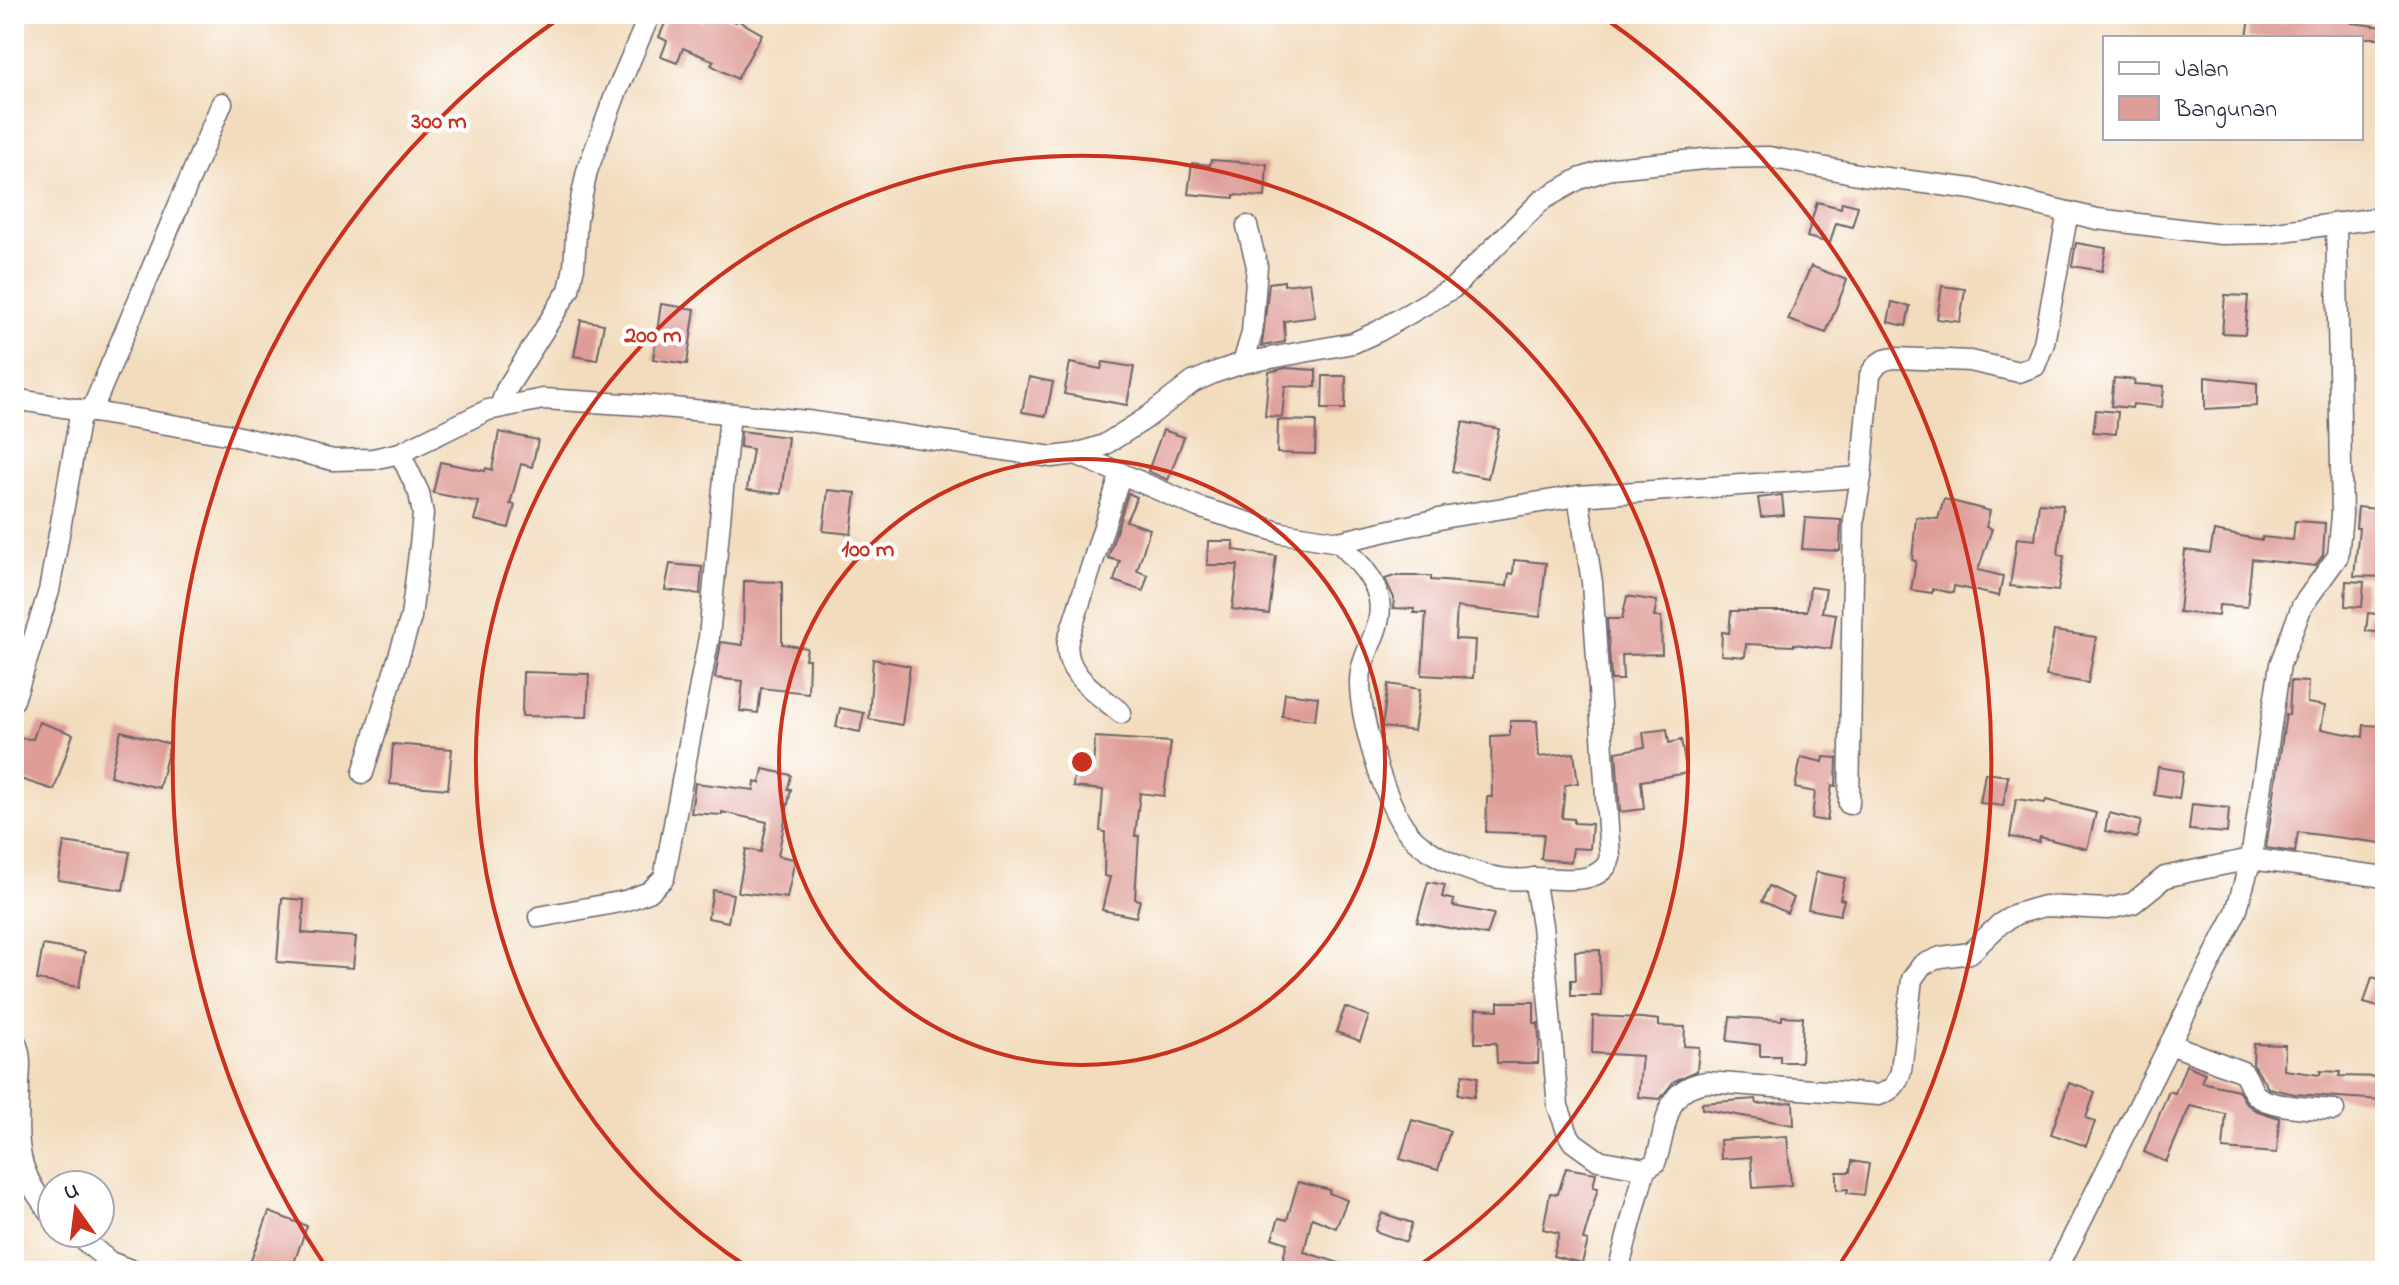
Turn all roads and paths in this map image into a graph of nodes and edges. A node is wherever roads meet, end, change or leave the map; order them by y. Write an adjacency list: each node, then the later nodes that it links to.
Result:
1 (650, 14): 9 (street)
2 (222, 103): 10 (street)
3 (2068, 212): 5 (street); 7 (street); 15 (street)
4 (2385, 217): 5 (street)
5 (2336, 223): 22 (street)
6 (1247, 226): 7 (street)
7 (1243, 363): 13 (street)
8 (14, 399): 10 (street)
9 (500, 407): 11 (street); 12 (street)
10 (86, 411): 12 (street); 18 (street)
11 (730, 414): 13 (street); 25 (street)
12 (400, 453): 20 (street)
13 (1076, 454): 14 (street)
14 (1121, 473): 17 (street); 19 (street)
15 (1861, 477): 16 (street); 21 (street)
16 (1578, 496): 17 (street); 24 (street)
17 (1339, 542): 24 (street)
18 (14, 700)
19 (1121, 713)
20 (363, 773)
21 (1849, 804)
22 (2251, 859): 23 (street); 27 (street); 29 (street)
23 (2385, 877)
24 (1534, 878): 29 (street)
25 (539, 917)
26 (14, 1039): 30 (street)
27 (2170, 1044): 28 (street); 34 (street)
28 (2334, 1110)
29 (1645, 1169): 33 (street)
30 (36, 1191)
31 (94, 1249): 32 (street)
32 (133, 1271)
33 (1618, 1271)
34 (2056, 1271)

